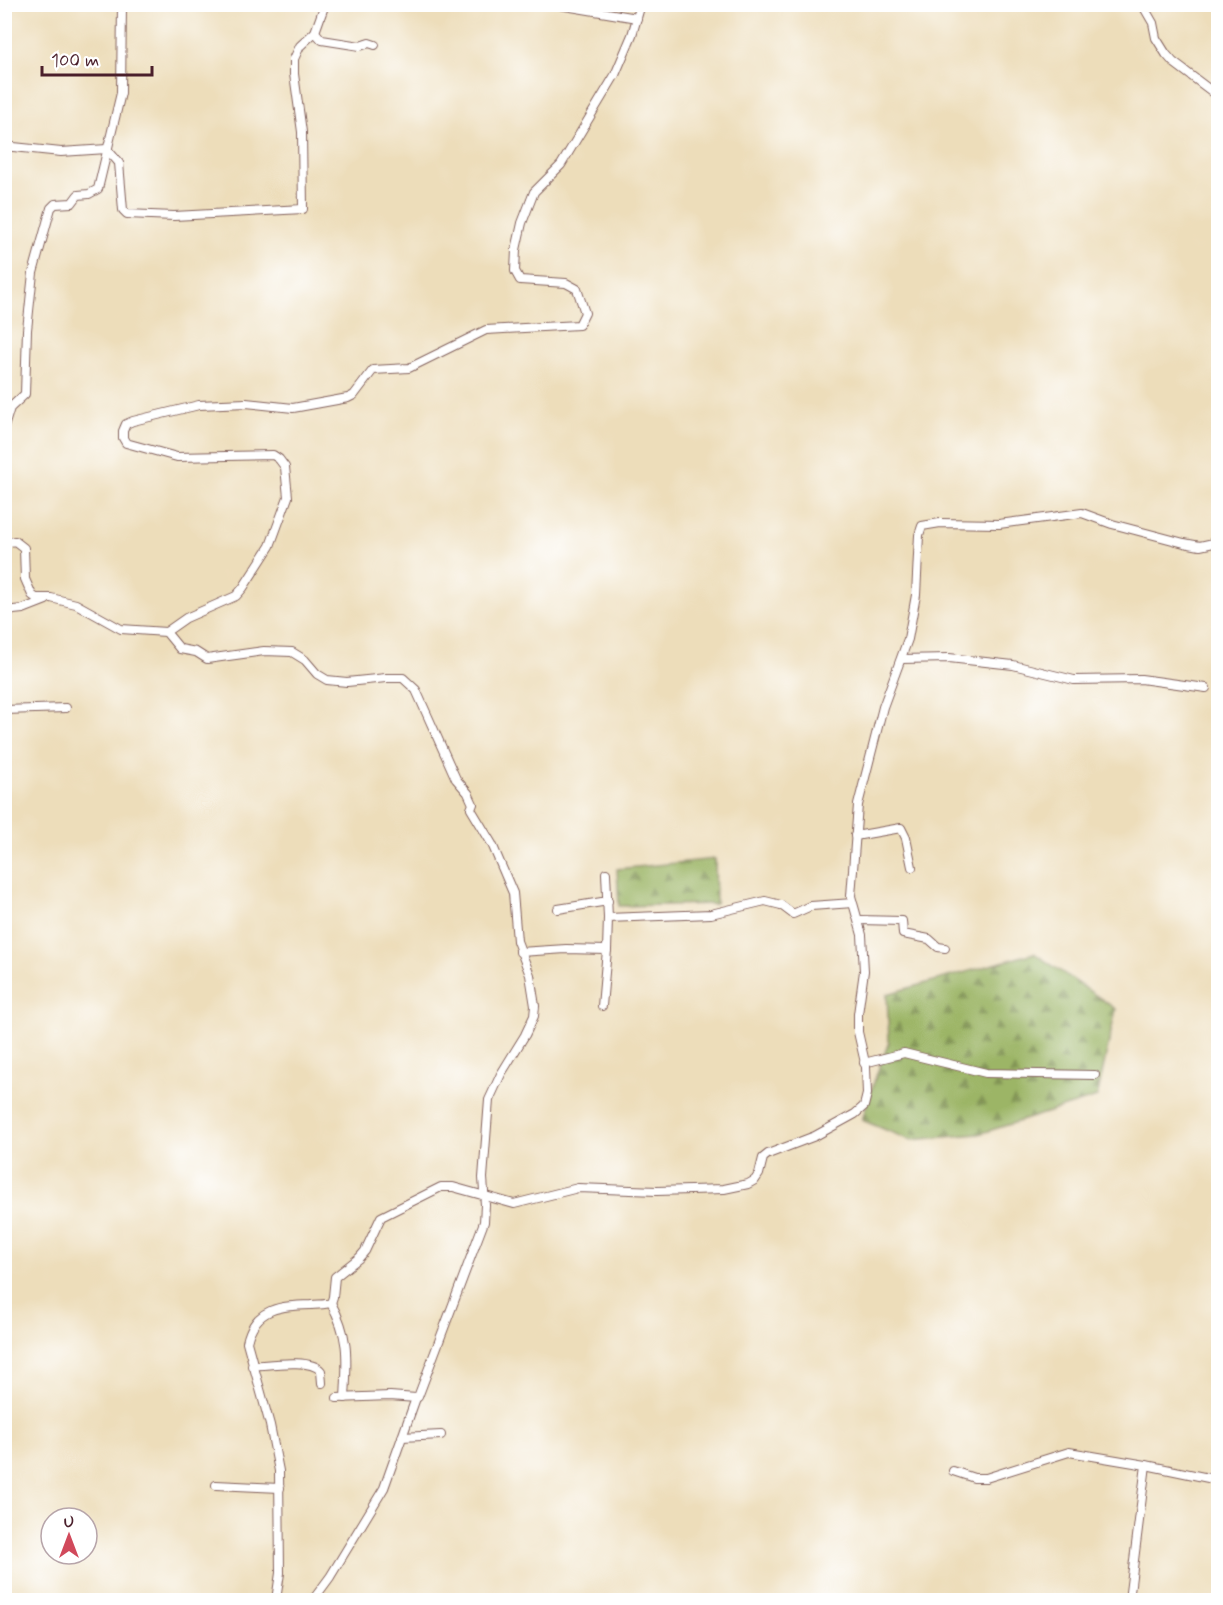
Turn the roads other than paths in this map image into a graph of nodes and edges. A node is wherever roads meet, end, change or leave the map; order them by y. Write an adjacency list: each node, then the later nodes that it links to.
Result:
1 (122, 4): 11 (street)
2 (325, 4): 7 (street)
3 (641, 4): 6 (street)
4 (1142, 4): 9 (street)
5 (559, 5): 6 (street)
6 (637, 18): 17 (street)
7 (315, 32): 8 (street); 11 (street)
8 (375, 45)
9 (1218, 96)
10 (4, 146): 11 (street)
11 (107, 149): 12 (street)
12 (4, 427)
13 (1218, 542): 18 (street)
14 (4, 543): 15 (street)
15 (51, 598): 16 (street); 17 (street)
16 (4, 611)
17 (166, 632): 32 (street)
18 (902, 659): 19 (street); 22 (street)
19 (1206, 688)
20 (66, 708): 21 (street)
21 (4, 710)
22 (855, 836): 23 (street); 26 (street)
23 (912, 867)
24 (606, 873): 25 (street)
25 (608, 901): 27 (street); 28 (street)
26 (853, 903): 28 (street); 29 (street)
27 (558, 909)
28 (608, 918): 31 (street)
29 (859, 920): 30 (street); 34 (street)
30 (945, 948)
31 (607, 950): 32 (street); 33 (street)
32 (520, 952): 36 (street)
33 (602, 1006)
34 (864, 1062): 35 (street); 36 (street)
35 (1095, 1075)
36 (485, 1196): 37 (street); 40 (street)
37 (331, 1303): 38 (street); 40 (street)
38 (252, 1366): 39 (street); 47 (street)
39 (322, 1383)
40 (416, 1398): 42 (street)
41 (441, 1436): 42 (street)
42 (402, 1437): 49 (street)
43 (1146, 1465): 44 (street); 45 (street); 50 (street)
44 (953, 1471)
45 (1218, 1480)
46 (216, 1485): 47 (street)
47 (280, 1488): 48 (street)
48 (276, 1600)
49 (314, 1600)
50 (1129, 1600)

